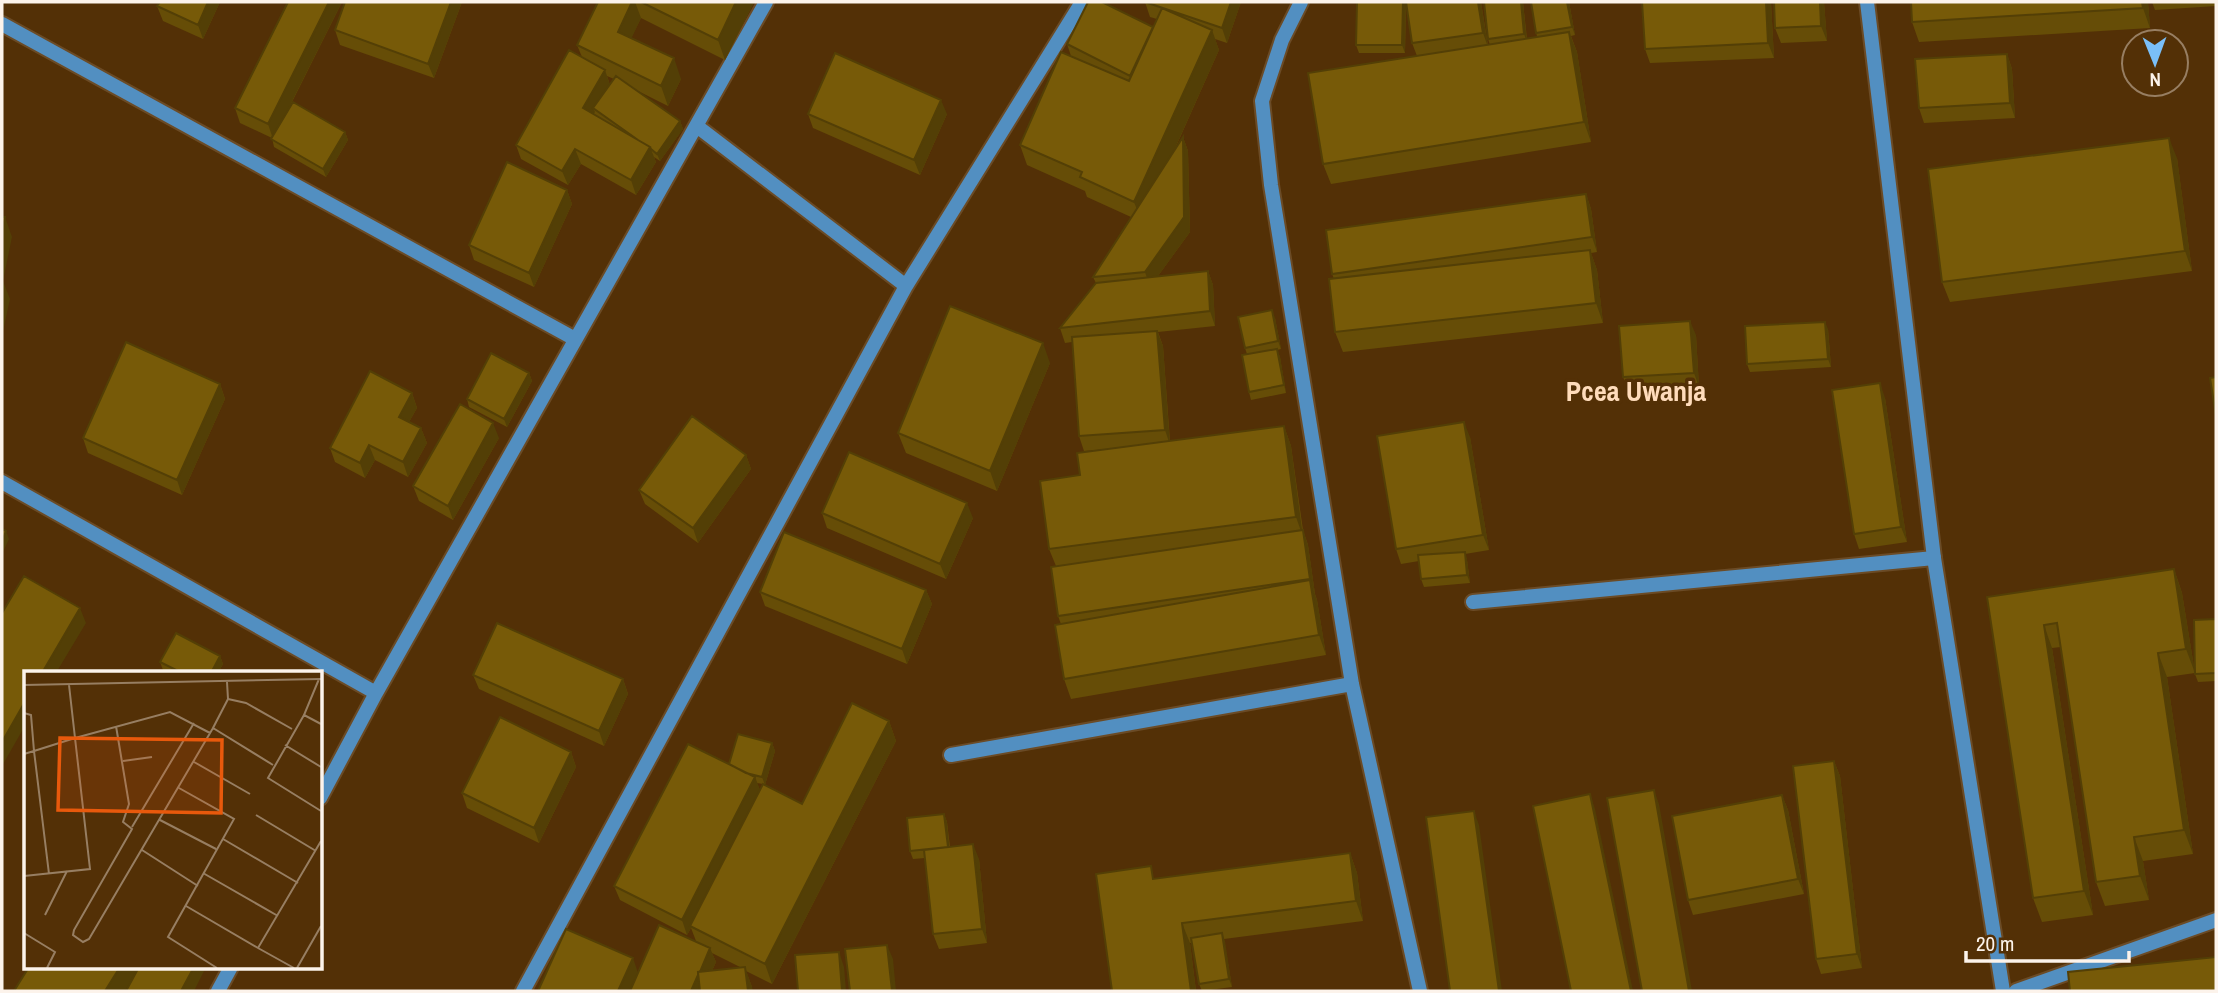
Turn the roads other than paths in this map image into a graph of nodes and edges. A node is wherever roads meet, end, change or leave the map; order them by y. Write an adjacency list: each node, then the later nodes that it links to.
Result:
1 (766, 2): 6 (street)
2 (1082, 2): 7 (street)
3 (1301, 2): 12 (street)
4 (1867, 2): 10 (street)
5 (2, 24): 8 (street)
6 (698, 127): 7 (street); 8 (street)
7 (906, 286): 19 (street)
8 (575, 339): 13 (street)
9 (2, 482): 13 (street)
10 (1934, 558): 11 (street); 21 (street)
11 (1474, 602)
12 (1352, 684): 14 (street); 20 (street)
13 (376, 693): 15 (street)
14 (951, 755)
15 (322, 794)
16 (2216, 920): 22 (street)
17 (230, 968): 18 (street)
18 (218, 991)
19 (523, 991)
20 (1420, 991)
21 (2003, 991)
22 (2016, 991)

